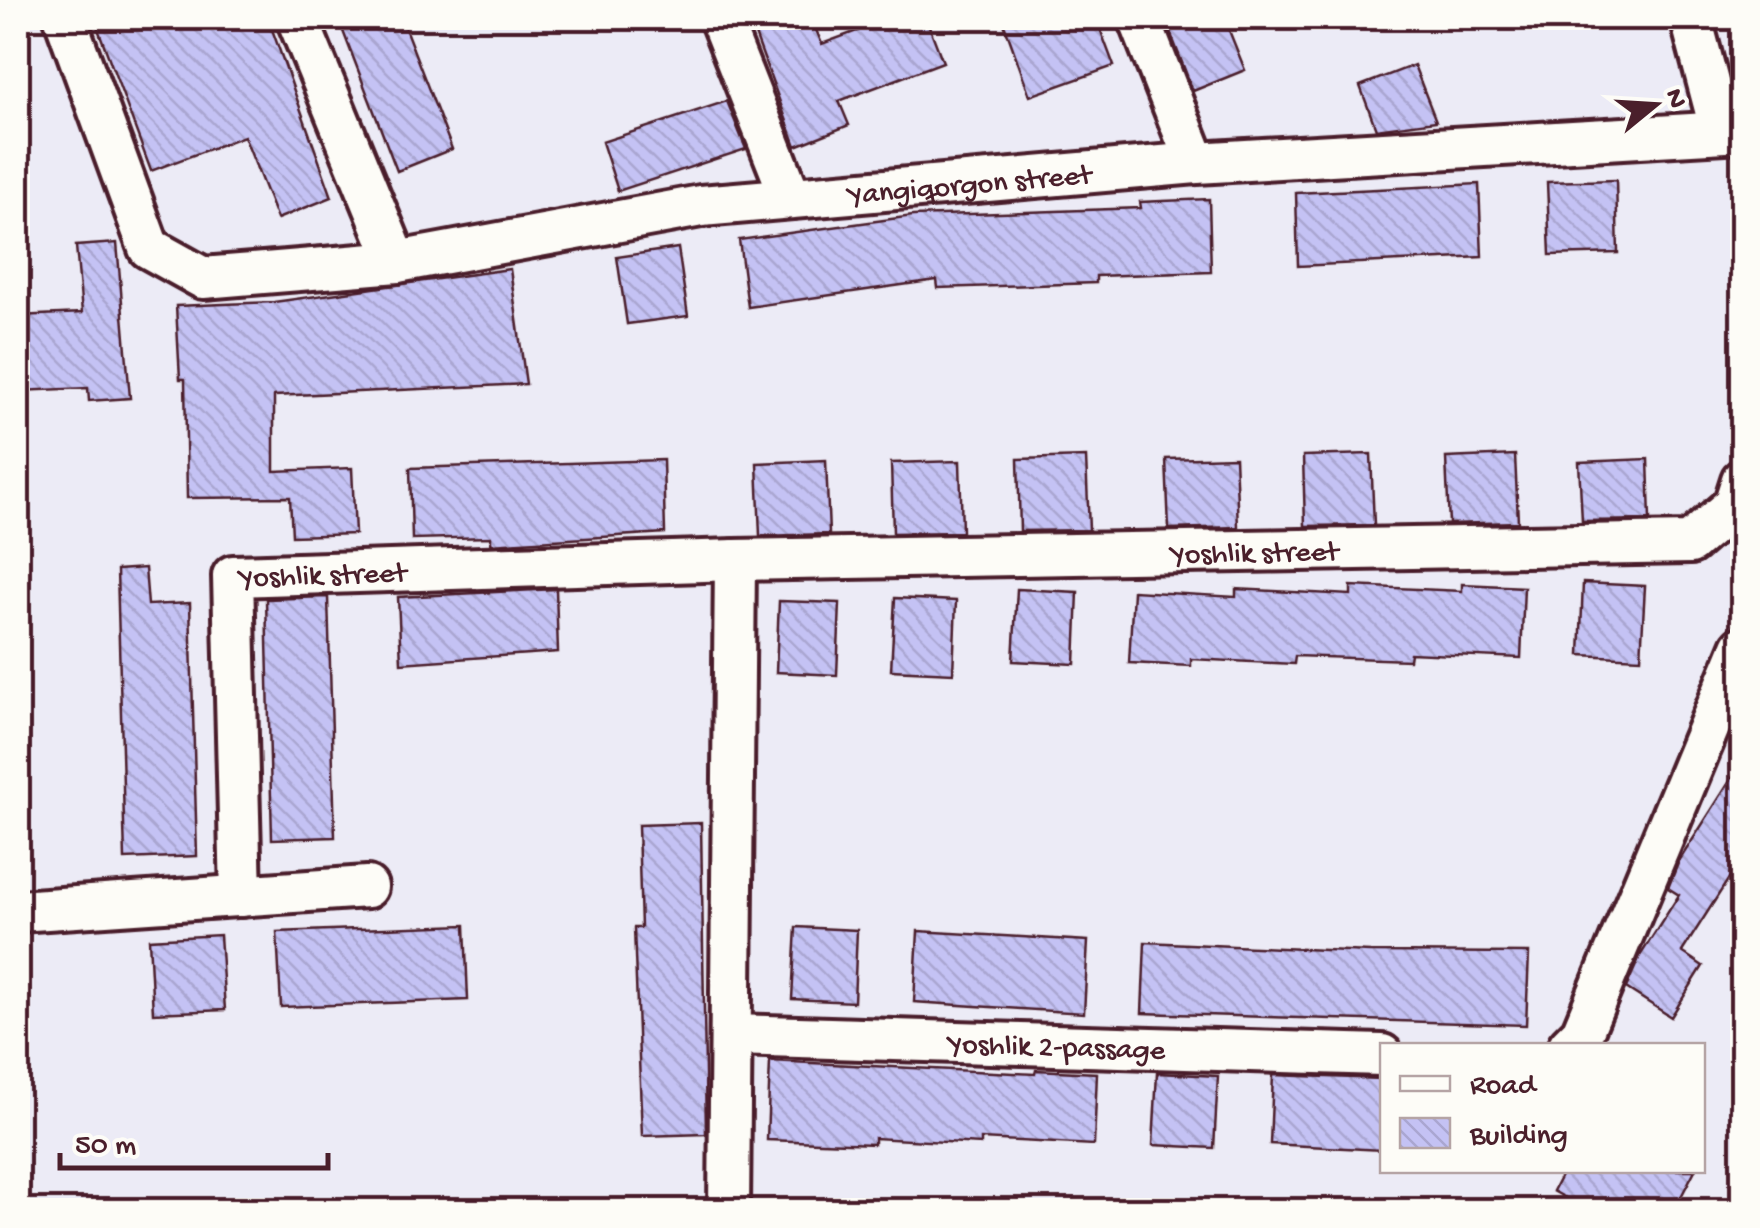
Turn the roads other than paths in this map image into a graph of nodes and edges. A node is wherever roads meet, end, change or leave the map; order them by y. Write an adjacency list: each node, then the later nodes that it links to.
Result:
1 (66, 18): 9 (street, Yangiqorgon street)
2 (297, 18): 9 (street)
3 (720, 18): 8 (street)
4 (1139, 18): 7 (street)
5 (1691, 18): 6 (street)
6 (1732, 132): 7 (street, Yangiqorgon street)
7 (1196, 164): 8 (street, Yangiqorgon street)
8 (791, 198): 9 (street, Yangiqorgon street)
9 (398, 262)
10 (1740, 497): 11 (street, Yoshlik street)
11 (735, 560): 14 (street, Yoshlik street); 16 (street)
12 (1742, 647): 17 (street)
13 (367, 886): 14 (street)
14 (241, 896): 15 (street)
15 (18, 911)
16 (732, 1035): 18 (street, Yoshlik 2-passage); 19 (street)
17 (1572, 1043)
18 (1380, 1055)
19 (729, 1210)

